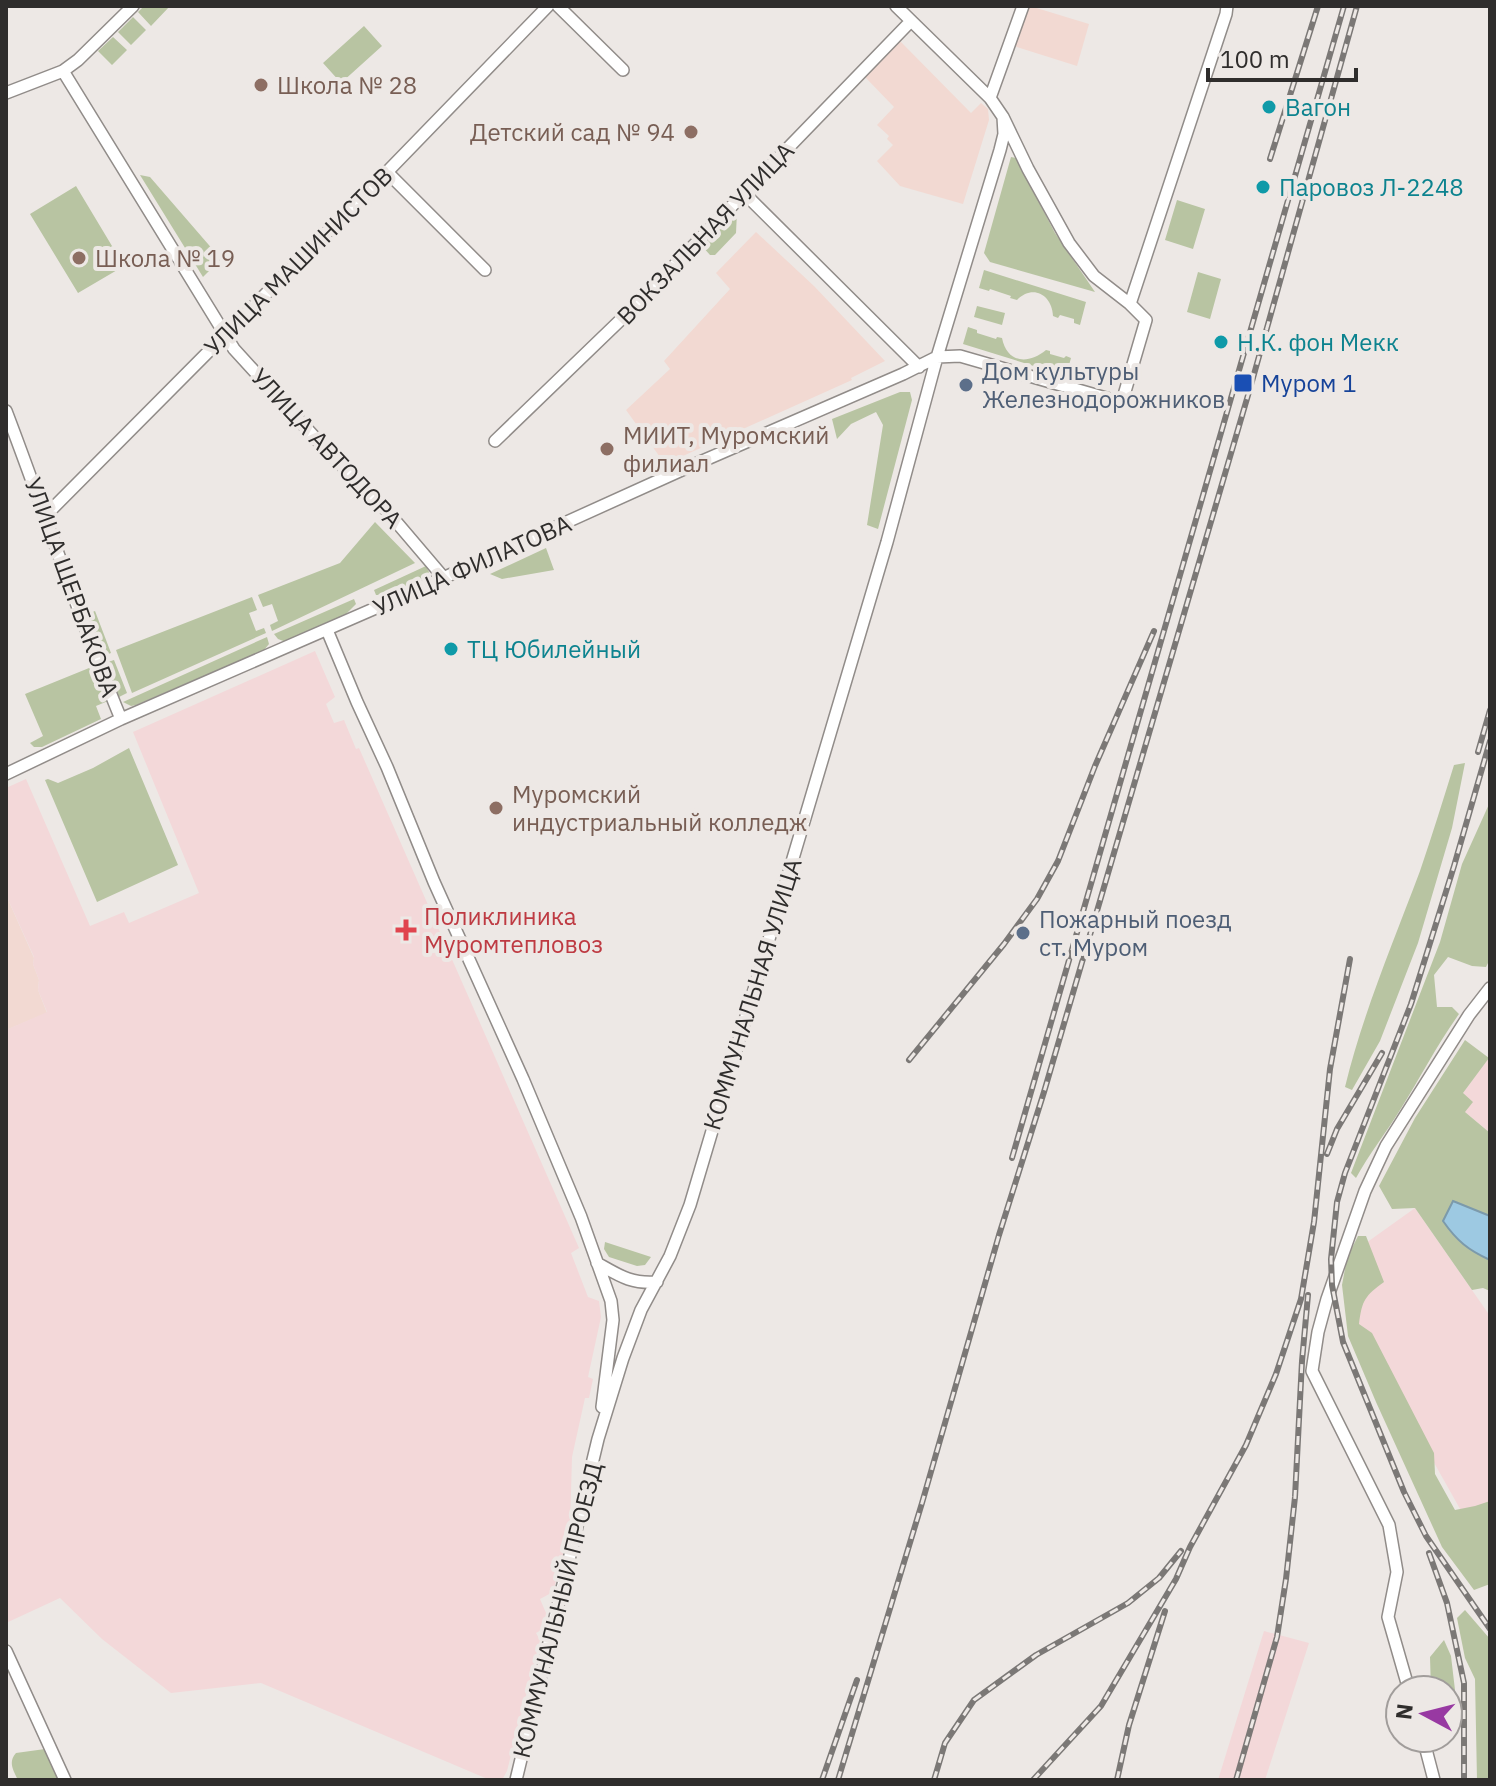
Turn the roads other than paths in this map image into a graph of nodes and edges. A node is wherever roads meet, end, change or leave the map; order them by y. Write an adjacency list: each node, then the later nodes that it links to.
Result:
1 (133, 6): 9 (street)
2 (548, 6): 15 (street, УЛИЦА МАШИНИСТОВ)
3 (558, 6): 8 (street)
4 (896, 6): 7 (street)
5 (1023, 6): 11 (street)
6 (1227, 6): 18 (street)
7 (911, 21): 11 (street); 16 (street, ВОКЗАЛЬНАЯ УЛИЦА)
8 (623, 70)
9 (63, 71): 10 (street); 19 (street, УЛИЦА АВТОДОРА)
10 (6, 93)
11 (990, 98): 12 (street)
12 (1003, 117): 13 (street, КОММУНАЛЬНАЯ УЛИЦА); 14 (street)
13 (1000, 150): 14 (street); 20 (street, КОММУНАЛЬНАЯ УЛИЦА)
14 (1023, 158): 18 (street)
15 (387, 172): 17 (street); 19 (street, УЛИЦА МАШИНИСТОВ)
16 (744, 193): 21 (street); 23 (street, ВОКЗАЛЬНАЯ УЛИЦА)
17 (485, 270)
18 (1130, 304): 20 (street)
19 (225, 334): 24 (street, УЛИЦА МАШИНИСТОВ); 25 (street, УЛИЦА АВТОДОРА)
20 (937, 357): 21 (street, УЛИЦА ФИЛАТОВА); 31 (street, КОММУНАЛЬНАЯ УЛИЦА)
21 (919, 367): 25 (street, УЛИЦА ФИЛАТОВА)
22 (6, 411): 24 (street, УЛИЦА ЩЕРБАКОВА)
23 (495, 441)
24 (46, 515): 27 (street, УЛИЦА ЩЕРБАКОВА)
25 (444, 578): 26 (street, УЛИЦА ФИЛАТОВА)
26 (327, 630): 27 (street, УЛИЦА ФИЛАТОВА); 30 (street)
27 (121, 719): 28 (street, УЛИЦА ФИЛАТОВА)
28 (6, 774)
29 (1490, 988): 34 (street)
30 (597, 1262): 31 (street); 32 (street)
31 (657, 1282): 32 (street, КОММУНАЛЬНАЯ УЛИЦА)
32 (598, 1439): 37 (street, КОММУНАЛЬНЫЙ ПРОЕЗД)
33 (6, 1651): 36 (street)
34 (1404, 1674)
35 (1427, 1754): 38 (street)
36 (65, 1780)
37 (516, 1780)
38 (1434, 1780)

